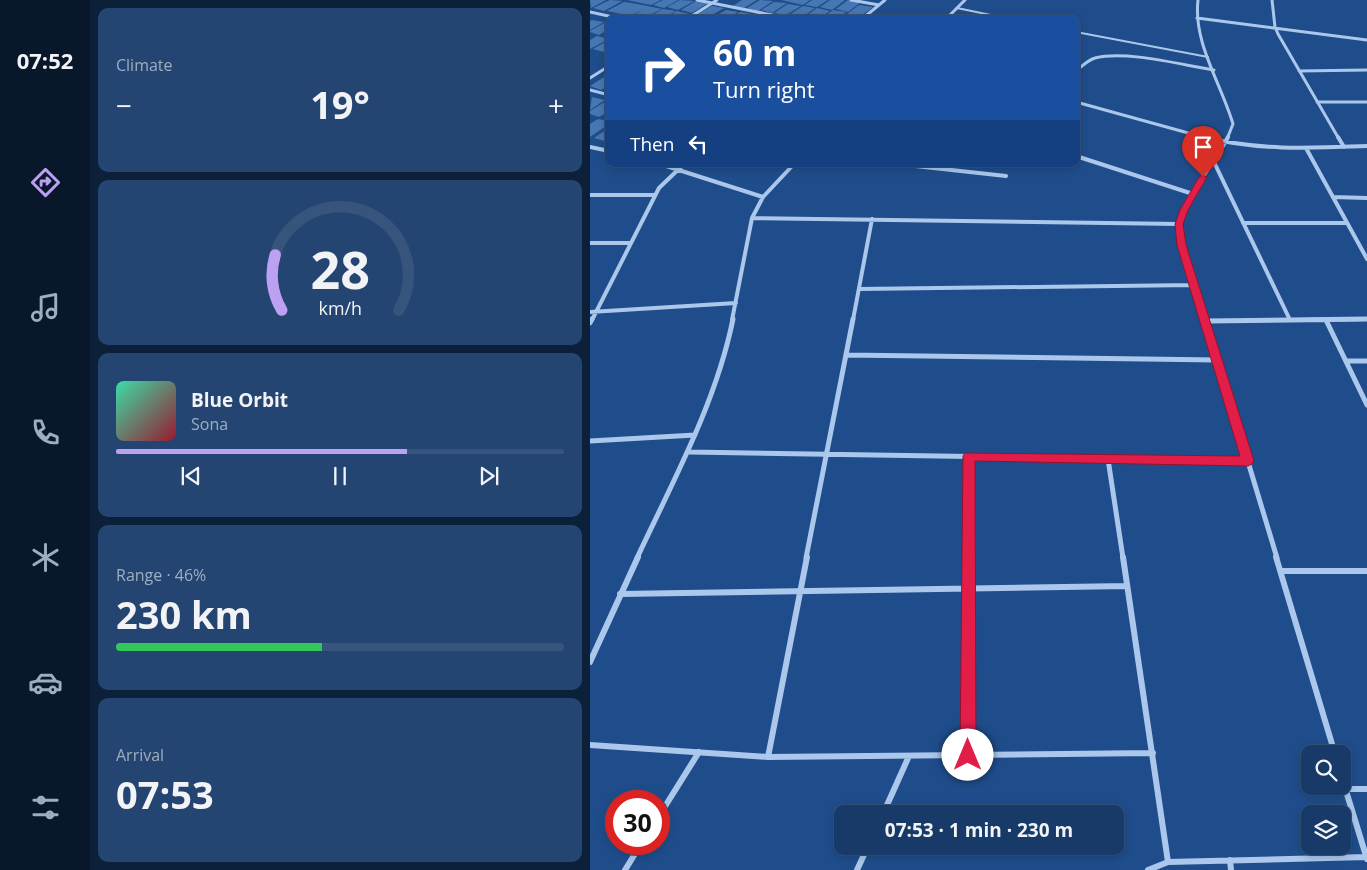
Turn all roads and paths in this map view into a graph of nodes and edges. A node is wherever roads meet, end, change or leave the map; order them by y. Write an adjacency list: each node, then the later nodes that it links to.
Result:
1 (696, 0): 8 (street)
2 (717, 0): 8 (street)
3 (851, 0): 9 (street)
4 (885, 0): 9 (street)
5 (965, 0): 10 (street)
6 (1198, 0): 18 (street)
7 (1272, 0): 19 (street)
8 (712, 3): 13 (street); 14 (street)
9 (879, 5): 15 (street)
10 (957, 8): 16 (street); 17 (lane)
11 (590, 12): 12 (street)
12 (605, 15)
13 (693, 15)
14 (772, 15)
15 (867, 15)
16 (950, 15)
17 (991, 15)
18 (1197, 18): 19 (street); 22 (street)
19 (1276, 29): 21 (street); 27 (street)
20 (1080, 33): 22 (lane)
21 (1367, 40)
22 (1208, 57): 25 (street)
23 (1080, 68): 25 (street)
24 (605, 69): 28 (street)
25 (1214, 70): 34 (street)
26 (1367, 70): 27 (street)
27 (1299, 71): 31 (street)
28 (590, 78)
29 (590, 90): 30 (street)
30 (605, 93)
31 (1317, 102): 32 (street); 35 (street)
32 (1367, 102)
33 (1080, 103): 34 (street)
34 (1226, 143): 38 (street); 41 (street)
35 (1344, 146): 36 (street); 38 (street)
36 (1367, 146)
37 (590, 147): 39 (street)
38 (1306, 148): 51 (street)
39 (605, 151)
40 (1080, 157): 47 (street)
41 (1213, 160): 47 (street); 55 (street)
42 (674, 167): 45 (street)
43 (791, 167): 50 (street)
44 (924, 167): 46 (street)
45 (678, 168): 49 (street); 50 (street)
46 (1006, 176)
47 (1193, 194): 57 (street)
48 (590, 195): 49 (street)
49 (655, 195): 59 (street)
50 (763, 196): 53 (street)
51 (1333, 197): 52 (street); 56 (street)
52 (1367, 198)
53 (752, 218): 54 (street); 65 (street)
54 (872, 219): 57 (street); 64 (street)
55 (1243, 222): 56 (street); 69 (street)
56 (1347, 223): 60 (street)
57 (1179, 224): 63 (street)
58 (590, 243): 59 (street)
59 (630, 244): 67 (street)
60 (1361, 248): 61 (street); 62 (street)
61 (1367, 248)
62 (1367, 259)
63 (1194, 285): 64 (street); 71 (street)
64 (859, 289): 73 (street)
65 (736, 303): 67 (street); 78 (street)
66 (590, 312): 67 (street)
67 (596, 312): 72 (street)
68 (1367, 319): 70 (street)
69 (1290, 320): 70 (street); 71 (street)
70 (1326, 320): 75 (street)
71 (1206, 321): 74 (street)
72 (590, 323)
73 (846, 355): 74 (street); 81 (street)
74 (1217, 360): 84 (street)
75 (1346, 361): 76 (street); 77 (street)
76 (1367, 361)
77 (1367, 405)
78 (696, 435): 79 (street); 80 (street)
79 (590, 441)
80 (689, 452): 81 (street); 90 (street)
81 (828, 454): 82 (street); 89 (street)
82 (969, 456): 83 (street); 88 (street)
83 (1108, 459): 84 (street); 87 (street)
84 (1248, 461): 85 (street)
85 (1281, 571): 86 (street); 93 (street)
86 (1367, 571)
87 (1127, 586): 88 (street); 95 (street)
88 (969, 588): 89 (street); 96 (street)
89 (800, 590): 90 (street); 98 (street)
90 (620, 594): 91 (street)
91 (591, 658)
92 (590, 745): 94 (street)
93 (1332, 745)
94 (699, 752): 98 (street); 102 (street)
95 (1153, 754): 96 (street); 108 (street)
96 (968, 755): 97 (street)
97 (910, 756): 98 (street); 103 (street)
98 (768, 757)
99 (1351, 789): 100 (street)
100 (1367, 789)
101 (1348, 795): 106 (street)
102 (670, 798)
103 (887, 805)
104 (634, 855): 109 (street)
105 (864, 855): 110 (street)
106 (1367, 858): 107 (street)
107 (1230, 860): 108 (street); 112 (street)
108 (1168, 862): 111 (street)
109 (624, 870)
110 (857, 870)
111 (1148, 870)
112 (1231, 870)

